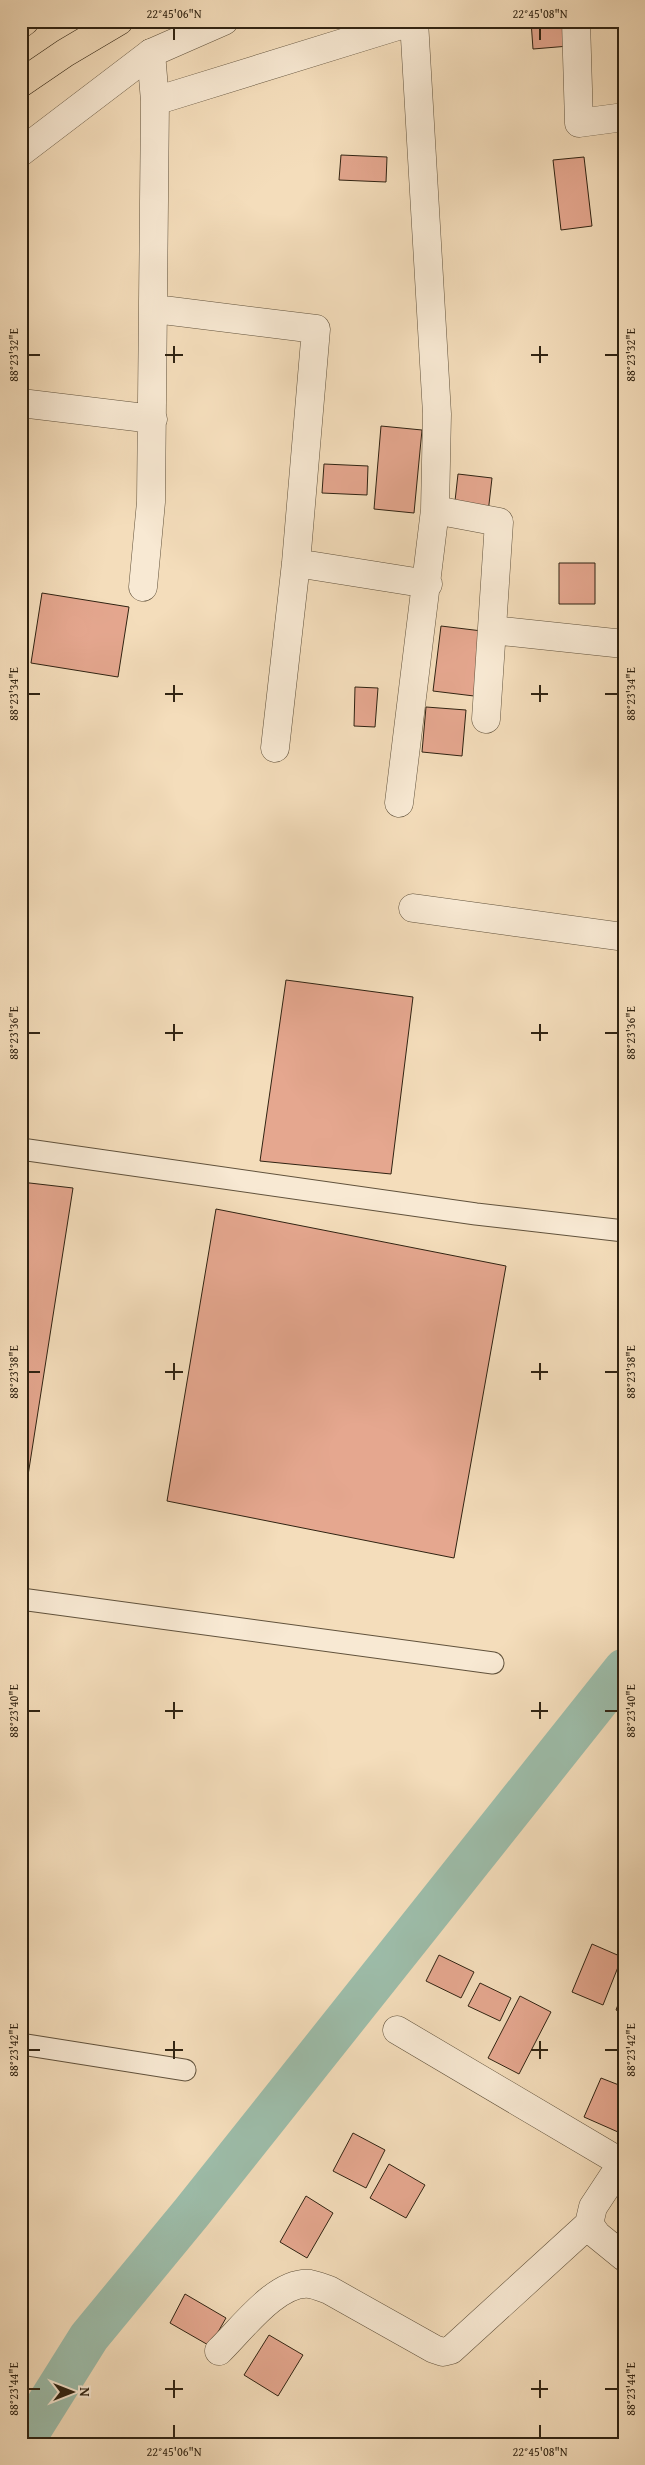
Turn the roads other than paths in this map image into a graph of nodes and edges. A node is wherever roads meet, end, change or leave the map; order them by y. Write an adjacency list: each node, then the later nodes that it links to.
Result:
1 (25, 21): 6 (highway)
2 (119, 21): 8 (highway)
3 (224, 21): 7 (street)
4 (414, 21): 9 (street); 15 (street)
5 (576, 21): 10 (street)
6 (21, 24)
7 (151, 52): 9 (street); 11 (street)
8 (21, 83)
9 (154, 101): 12 (street)
10 (624, 117)
11 (21, 152)
12 (154, 309): 14 (street); 16 (street)
13 (21, 403): 14 (street)
14 (152, 419): 18 (street)
15 (436, 510): 17 (street); 19 (street)
16 (296, 563): 17 (street); 22 (street)
17 (428, 584): 23 (street)
18 (143, 587)
19 (492, 630): 20 (street); 21 (street)
20 (624, 644)
21 (486, 720)
22 (275, 748)
23 (399, 803)
24 (413, 908): 25 (street)
25 (624, 937)
26 (21, 1149): 27 (lane)
27 (624, 1232)
28 (21, 1599): 29 (lane)
29 (493, 1663)
30 (397, 2030): 33 (street)
31 (21, 2044): 32 (lane)
32 (185, 2070)
33 (623, 2162): 34 (street)
34 (589, 2224): 35 (street); 36 (street)
35 (624, 2257)
36 (219, 2351)

